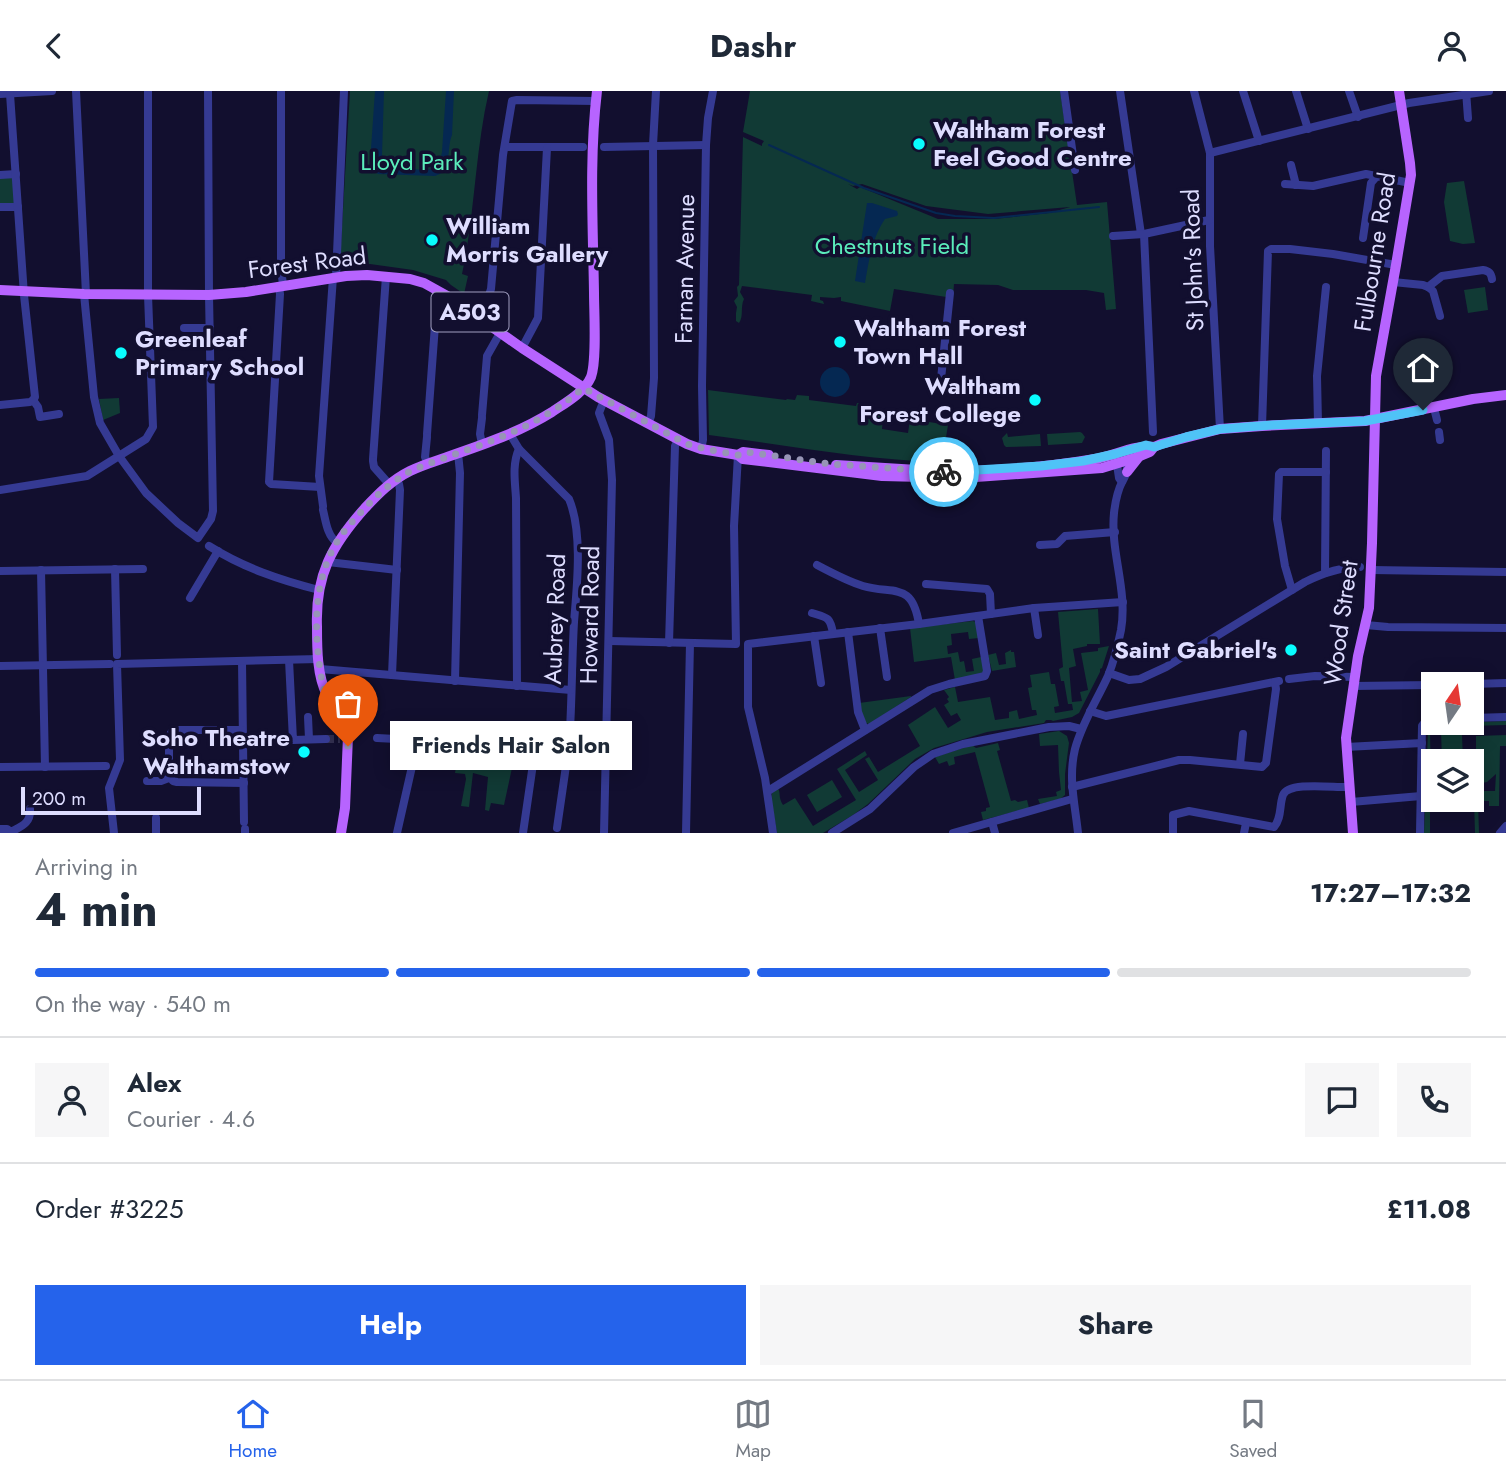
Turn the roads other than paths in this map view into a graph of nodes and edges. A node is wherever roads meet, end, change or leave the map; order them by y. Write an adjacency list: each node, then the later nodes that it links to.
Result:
1 (52, 91): 19 (street)
2 (76, 91): 58 (street)
3 (148, 91): 59 (street)
4 (208, 91): 60 (street)
5 (281, 91): 52 (street)
6 (344, 91): 49 (street)
7 (656, 91): 26 (street)
8 (713, 91): 27 (street, Farnan Avenue)
9 (1064, 91): 34 (street)
10 (1119, 91): 44 (street)
11 (1194, 91): 32 (street, St John's Road)
12 (1243, 91): 25 (street)
13 (1296, 91): 24 (street)
14 (1349, 91): 22 (street)
15 (1399, 91): 21 (main road, Fulbourne Road)
16 (1489, 91): 17 (street)
17 (1466, 92): 21 (street); 23 (street)
18 (0, 94): 19 (street)
19 (10, 94): 35 (street)
20 (596, 96): 29 (street); 71 (main road)
21 (1402, 106): 22 (street); 38 (main road, Fulbourne Road)
22 (1358, 117): 24 (street)
23 (1468, 118)
24 (1308, 128): 25 (street)
25 (1259, 141): 32 (street)
26 (653, 145): 27 (street); 28 (street); 81 (street)
27 (706, 145): 90 (street, Farnan Avenue)
28 (604, 146)
29 (505, 147): 30 (street); 62 (street)
30 (547, 148): 31 (street); 67 (street)
31 (583, 148)
32 (1210, 153): 43 (street, St John's Road)
33 (1290, 165): 40 (street)
34 (1075, 170)
35 (16, 174): 36 (street); 42 (street)
36 (0, 175)
37 (1377, 176): 38 (street); 40 (street); 46 (street)
38 (1405, 182): 47 (main road, Fulbourne Road)
39 (1285, 184): 40 (street)
40 (1296, 185)
41 (0, 207): 42 (street)
42 (18, 207): 56 (street)
43 (1209, 220): 44 (street); 83 (street, St John's Road)
44 (1143, 234): 45 (street); 84 (street)
45 (1113, 236)
46 (1363, 237)
47 (1396, 265): 51 (main road, Fulbourne Road); 82 (street)
48 (386, 276): 49 (main road, Forest Road / A503); 61 (main road, Forest Road / A503); 98 (street)
49 (334, 277): 52 (main road, Forest Road / A503); 99 (street)
50 (1492, 279): 54 (street)
51 (1393, 282): 54 (street); 78 (main road, Fulbourne Road)
52 (281, 285): 60 (main road, Forest Road / A503); 69 (street)
53 (1326, 287): 80 (street)
54 (1428, 287): 63 (street)
55 (0, 290): 56 (main road, Forest Road / A503)
56 (24, 291): 58 (main road, Forest Road / A503); 73 (street)
57 (950, 293): 70 (street)
58 (85, 294): 59 (main road, Forest Road / A503); 94 (street)
59 (148, 295): 60 (main road, Forest Road / A503); 94 (street)
60 (209, 295): 65 (street)
61 (451, 298): 62 (main road, Forest Road / A503); 96 (street)
62 (476, 316): 66 (main road, Forest Road / A503)
63 (1440, 316)
64 (184, 328): 65 (street)
65 (210, 328): 94 (street)
66 (500, 333): 67 (main road, Forest Road / A503); 87 (street)
67 (523, 346): 71 (main road, Forest Road / A503)
68 (249, 365): 69 (street)
69 (269, 367): 99 (street)
70 (941, 379)
71 (583, 388): 74 (main road, Forest Road / A503); 85 (main road)
72 (1506, 395): 76 (main road, Forest Road / A503)
73 (33, 400): 75 (street); 77 (street)
74 (602, 403): 81 (main road, Forest Road / A503); 134 (street, Howard Road)
75 (0, 405)
76 (1434, 408): 78 (main road, Forest Road / A503); 79 (street)
77 (59, 414)
78 (1375, 419): 80 (main road, Forest Road / A503); 112 (main road, Wood Street)
79 (1437, 420)
80 (1318, 423): 82 (main road, Forest Road / A503)
81 (648, 424): 86 (main road, Forest Road / A503)
82 (1262, 426): 83 (main road, Forest Road / A503)
83 (1220, 429): 88 (main road, Forest Road / A503)
84 (1153, 432)
85 (510, 434): 87 (main road); 89 (street, Aubrey Road)
86 (678, 439): 90 (main road, Forest Road / A503); 135 (street)
87 (482, 444): 92 (main road)
88 (1154, 447): 95 (main road, Forest Road / A503); 95 (main road, Forest Road / A503)
89 (519, 449): 153 (street); 154 (street, Aubrey Road)
90 (701, 449): 93 (main road, Forest Road / A503)
91 (1326, 451): 97 (street)
92 (458, 453): 96 (main road); 147 (street)
93 (738, 455): 95 (main road, Forest Road / A503); 136 (street)
94 (119, 456): 100 (street)
95 (1122, 461): 101 (street)
96 (428, 464): 98 (main road)
97 (1326, 471): 116 (street); 119 (street)
98 (393, 482): 102 (main road); 111 (street)
99 (320, 487): 102 (street)
100 (0, 490)
101 (1115, 532): 103 (street); 121 (street)
102 (337, 543): 106 (main road)
103 (1040, 545)
104 (209, 546): 105 (street)
105 (218, 551): 118 (street); 120 (street)
106 (328, 562): 111 (street); 118 (main road)
107 (817, 565): 126 (street)
108 (1360, 567): 116 (street)
109 (115, 569): 110 (street); 113 (street); 138 (street)
110 (143, 569)
111 (397, 570): 144 (street)
112 (1371, 570): 115 (street); 127 (main road, Wood Street)
113 (41, 571): 114 (street); 141 (street)
114 (0, 572)
115 (1506, 572)
116 (1325, 573): 119 (street)
117 (926, 584): 124 (street)
118 (319, 590): 140 (main road)
119 (1292, 590): 143 (street)
120 (190, 598)
121 (1123, 602): 122 (street); 143 (street)
122 (1034, 608): 124 (street); 132 (street)
123 (812, 613): 131 (street)
124 (991, 614): 125 (street)
125 (978, 616): 126 (street); 161 (street)
126 (919, 624): 128 (street)
127 (1366, 625): 129 (street); 148 (main road, Wood Street)
128 (880, 628): 130 (street); 145 (street)
129 (1506, 628)
130 (848, 632): 131 (street); 161 (street)
131 (833, 633): 133 (street)
132 (1038, 635)
133 (814, 636): 149 (street); 180 (street)
134 (610, 641): 135 (street); 198 (street, Howard Road)
135 (669, 643): 136 (street)
136 (690, 643): 199 (street)
137 (289, 660): 139 (street); 140 (street); 165 (street)
138 (115, 661): 139 (street); 141 (street); 193 (street)
139 (242, 661): 160 (street)
140 (320, 664): 144 (street); 195 (main road)
141 (43, 665): 142 (street); 174 (street)
142 (0, 666)
143 (1109, 673): 155 (street)
144 (393, 675): 147 (street)
145 (887, 677)
146 (1289, 679): 148 (street)
147 (455, 681): 153 (street)
148 (1354, 682): 152 (street); 169 (main road, Wood Street)
149 (821, 683)
150 (1506, 683): 151 (street)
151 (1484, 684)
152 (1421, 685)
153 (517, 686): 154 (street)
154 (571, 690): 190 (street, Aubrey Road)
155 (1090, 711): 159 (street); 171 (street)
156 (308, 717): 165 (street)
157 (1506, 717): 158 (street)
158 (1484, 718)
159 (1081, 729): 178 (street); 201 (street)
160 (242, 730): 175 (street); 177 (street)
161 (865, 730): 180 (street)
162 (1243, 734): 171 (street)
163 (1422, 735): 168 (street)
164 (377, 738): 167 (street)
165 (309, 739): 166 (street)
166 (326, 739)
167 (418, 740): 196 (street); 197 (street)
168 (1422, 743): 169 (street); 170 (street)
169 (1346, 747): 179 (main road, Wood Street)
170 (1422, 749)
171 (1240, 764): 178 (street)
172 (106, 766): 174 (street)
173 (0, 767): 174 (street)
174 (45, 767)
175 (169, 778): 176 (street); 177 (street)
176 (147, 781)
177 (244, 783): 189 (street)
178 (1072, 787): 182 (street)
179 (1349, 787): 183 (main road, Wood Street); 187 (street)
180 (768, 791): 200 (street)
181 (1421, 796): 183 (street); 208 (street)
182 (1072, 799): 186 (street); 204 (street)
183 (1351, 802): 207 (main road, Wood Street)
184 (30, 809): 192 (street)
185 (156, 818): 194 (street)
186 (992, 822): 202 (street); 203 (street)
187 (1246, 823): 205 (street); 206 (street)
188 (1506, 825): 209 (street)
189 (245, 828)
190 (557, 828)
191 (0, 829): 192 (street)
192 (11, 832)
193 (114, 833)
194 (156, 833)
195 (341, 833)
196 (397, 833)
197 (523, 833)
198 (604, 833)
199 (686, 833)
200 (773, 833)
201 (832, 833)
202 (953, 833)
203 (995, 833)
204 (1078, 833)
205 (1173, 833)
206 (1244, 833)
207 (1353, 833)
208 (1420, 833)
209 (1500, 833)

